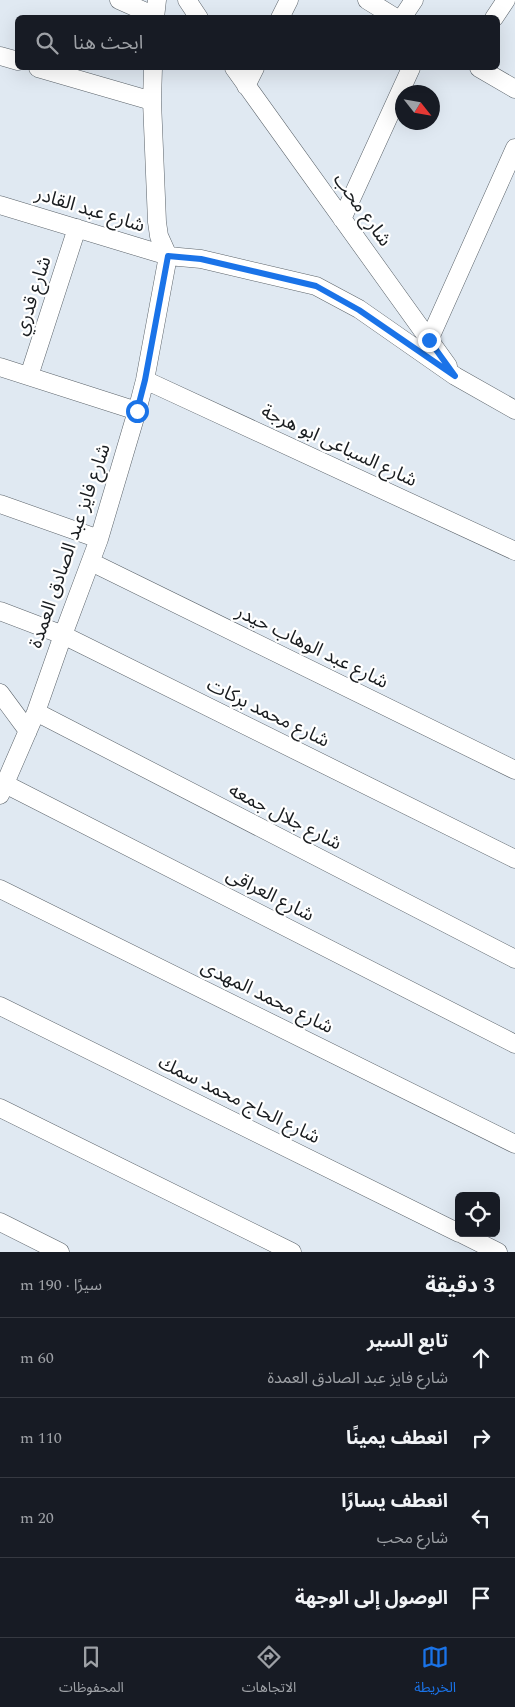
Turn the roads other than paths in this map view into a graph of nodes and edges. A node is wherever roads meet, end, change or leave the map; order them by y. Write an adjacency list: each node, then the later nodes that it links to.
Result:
1 (118, 0): 7 (street)
2 (187, 0): 8 (street)
3 (289, 0): 9 (street)
4 (367, 0): 10 (street)
5 (414, 0): 11 (street)
6 (506, 0): 12 (street)
7 (156, 11)
8 (197, 15)
9 (282, 15)
10 (391, 15)
11 (404, 15)
12 (496, 15)
13 (0, 56): 14 (street)
14 (15, 60)
15 (45, 70): 23 (street)
16 (153, 70): 23 (street)
17 (235, 70): 21 (street, شارع محب)
18 (254, 70): 21 (street)
19 (410, 70): 26 (street)
20 (482, 70): 22 (street)
21 (246, 86): 26 (street, شارع محب)
22 (515, 89)
23 (152, 101): 28 (street)
24 (515, 148): 29 (street)
25 (0, 205): 27 (street, شارع عبد القادر)
26 (342, 219): 29 (street, شارع محب)
27 (77, 228): 28 (street, شارع عبد القادر); 31 (street, شارع قدري)
28 (168, 256): 32 (street, شارع عبد القادر); 33 (street, شارع فايز عبد الصادق العمدة)
29 (429, 340): 32 (street, شارع محب)
30 (0, 366): 31 (street)
31 (29, 376): 35 (street)
32 (455, 376): 34 (street, شارع عبد القادر)
33 (145, 380): 35 (street, شارع فايز عبد الصادق العمدة); 38 (street, شارع السباعى ابو هرجة)
34 (515, 410)
35 (137, 411): 37 (street, شارع فايز عبد الصادق العمدة)
36 (0, 504): 37 (street)
37 (99, 539): 39 (street, شارع فايز عبد الصادق العمدة)
38 (515, 552)
39 (91, 562): 41 (street, شارع فايز عبد الصادق العمدة); 45 (street, شارع عبد الوهاب حيدر)
40 (0, 611): 41 (street, شارع محمد بركات)
41 (63, 635): 43 (street, شارع فايز عبد الصادق العمدة); 47 (street, شارع محمد بركات)
42 (0, 694): 44 (street)
43 (36, 712): 44 (street, شارع فايز عبد الصادق العمدة); 49 (street, شارع جلال جمعه)
44 (28, 731): 46 (street, شارع فايز عبد الصادق العمدة)
45 (515, 770)
46 (2, 790): 51 (street, شارع العراقى)
47 (515, 859)
48 (0, 889): 53 (street, شارع محمد المهدى)
49 (515, 959)
50 (0, 1006): 55 (street, شارع الحاج محمد سمك)
51 (515, 1044)
52 (0, 1108): 58 (street)
53 (515, 1144)
54 (0, 1222): 57 (street)
55 (455, 1231)
56 (467, 1237): 59 (street, شارع الحاج محمد سمك)
57 (60, 1252)
58 (292, 1252)
59 (498, 1252)

